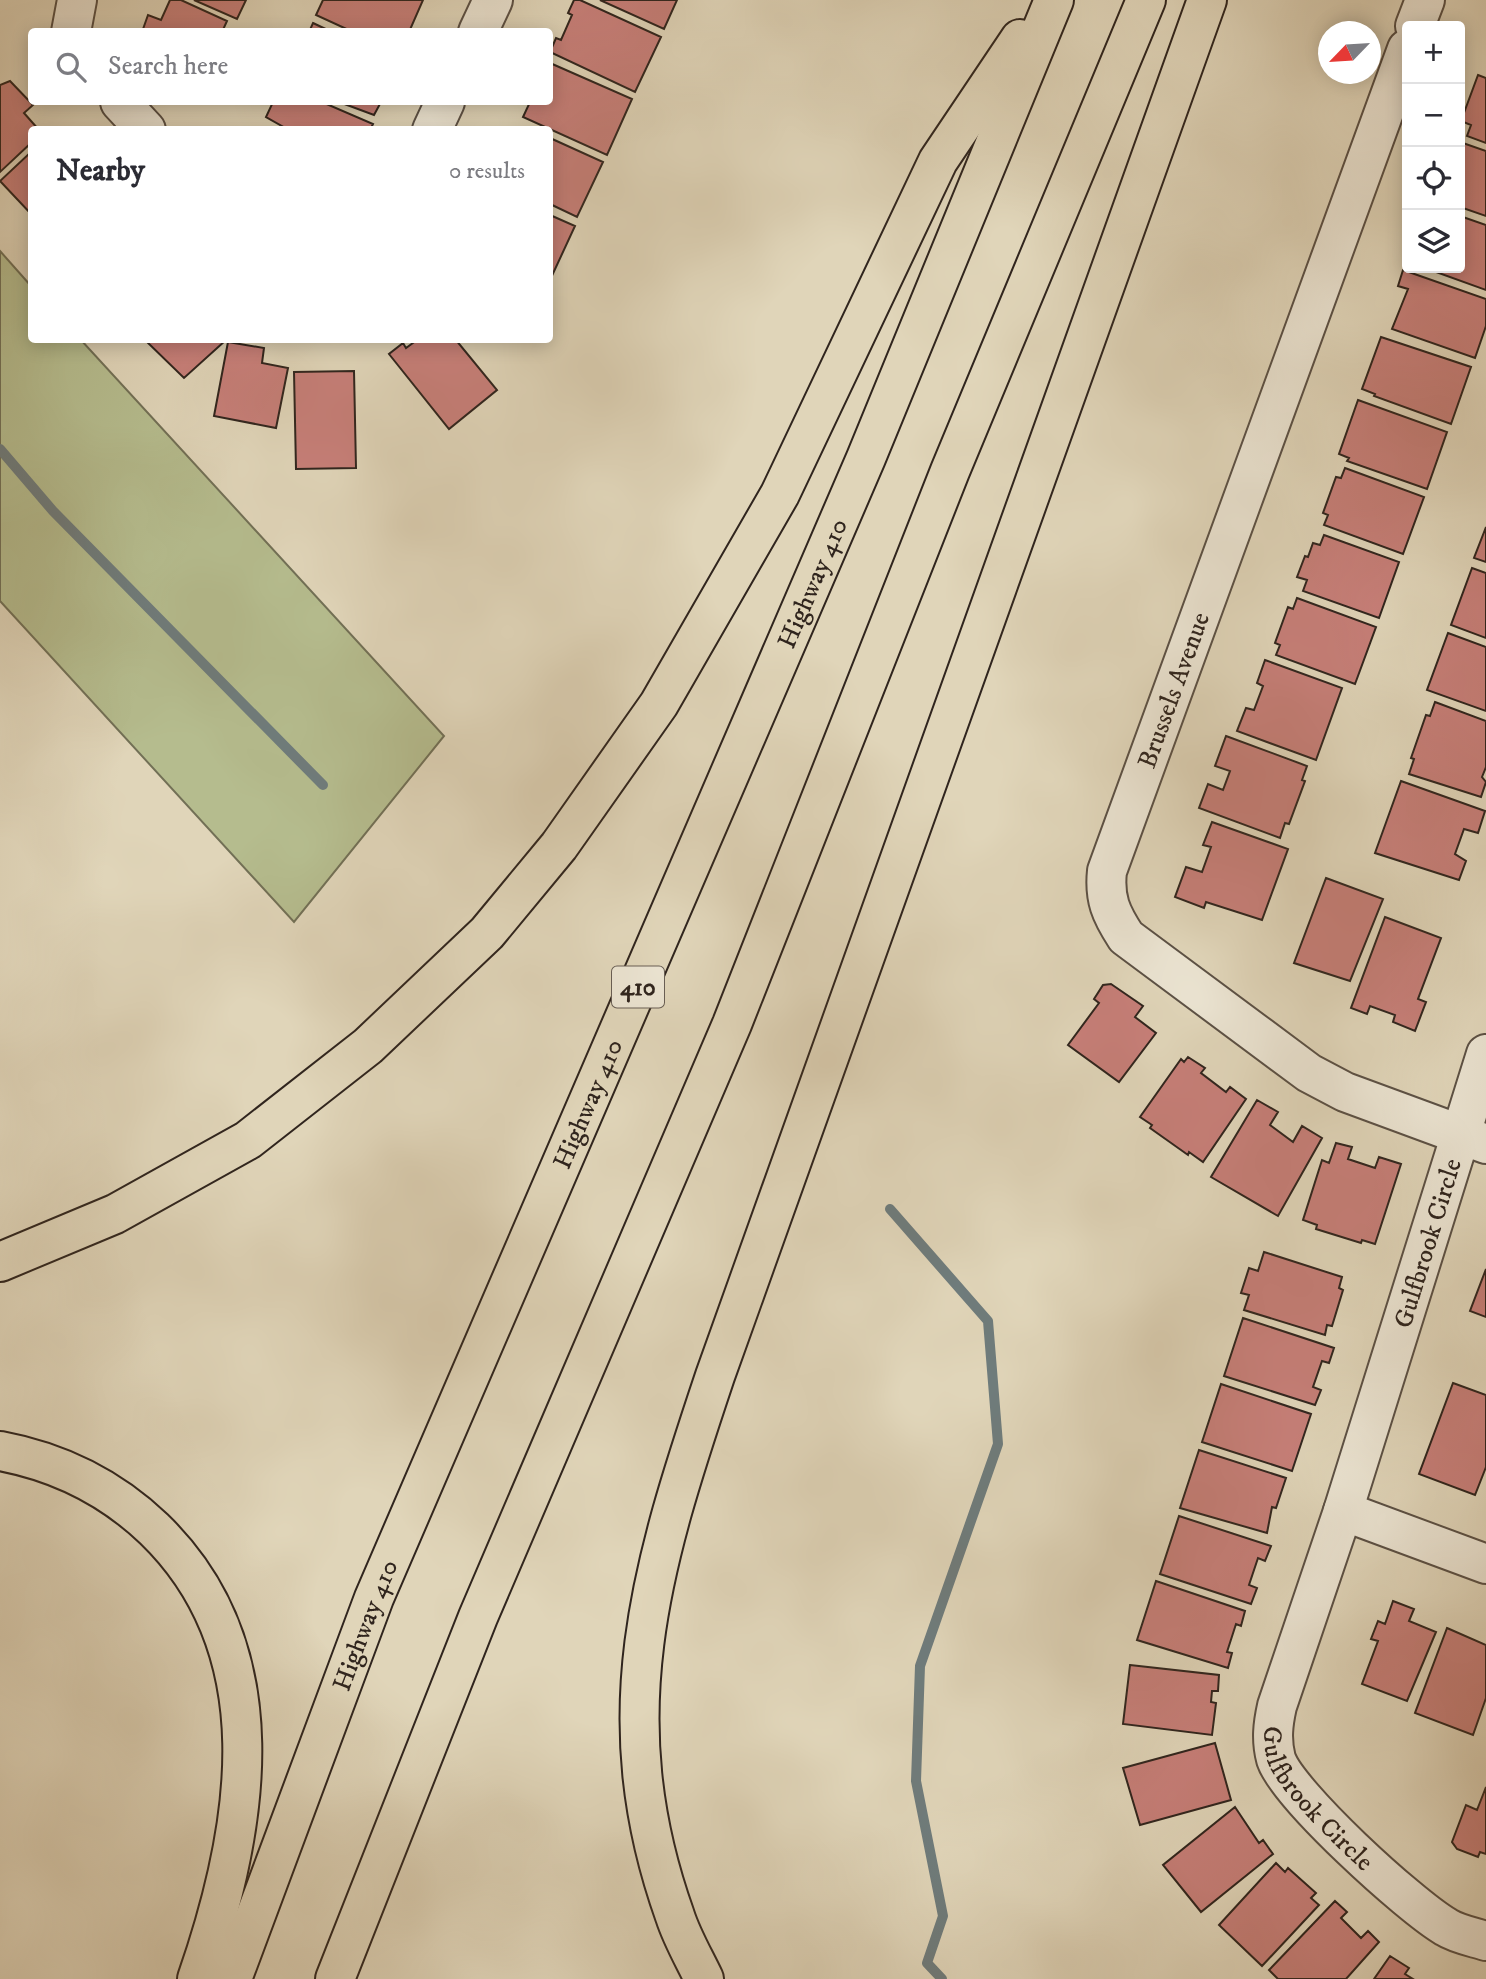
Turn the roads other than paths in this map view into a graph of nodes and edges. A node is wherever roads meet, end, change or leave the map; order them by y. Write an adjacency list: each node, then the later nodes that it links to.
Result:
1 (77, 0): 9 (street)
2 (493, 0): 10 (street)
3 (1047, 0): 18 (highway)
4 (1055, 0): 24 (highway, Highway 410 / 410)
5 (1146, 0): 25 (highway)
6 (1207, 0): 26 (highway)
7 (1425, 0): 8 (street)
8 (1417, 21)
9 (72, 28)
10 (480, 28)
11 (1402, 62): 17 (street, Brussels Avenue)
12 (123, 105): 14 (street)
13 (444, 105): 15 (street)
14 (142, 126)
15 (434, 126)
16 (1486, 1055): 17 (street, Gulfbrook Circle)
17 (1473, 1140): 20 (street, Gulfbrook Circle)
18 (0, 1262)
19 (0, 1451): 23 (highway)
20 (1342, 1511): 21 (street); 22 (street, Gulfbrook Circle)
21 (1486, 1564)
22 (1486, 1941)
23 (197, 1979)
24 (232, 1979)
25 (335, 1979)
26 (704, 1979)

